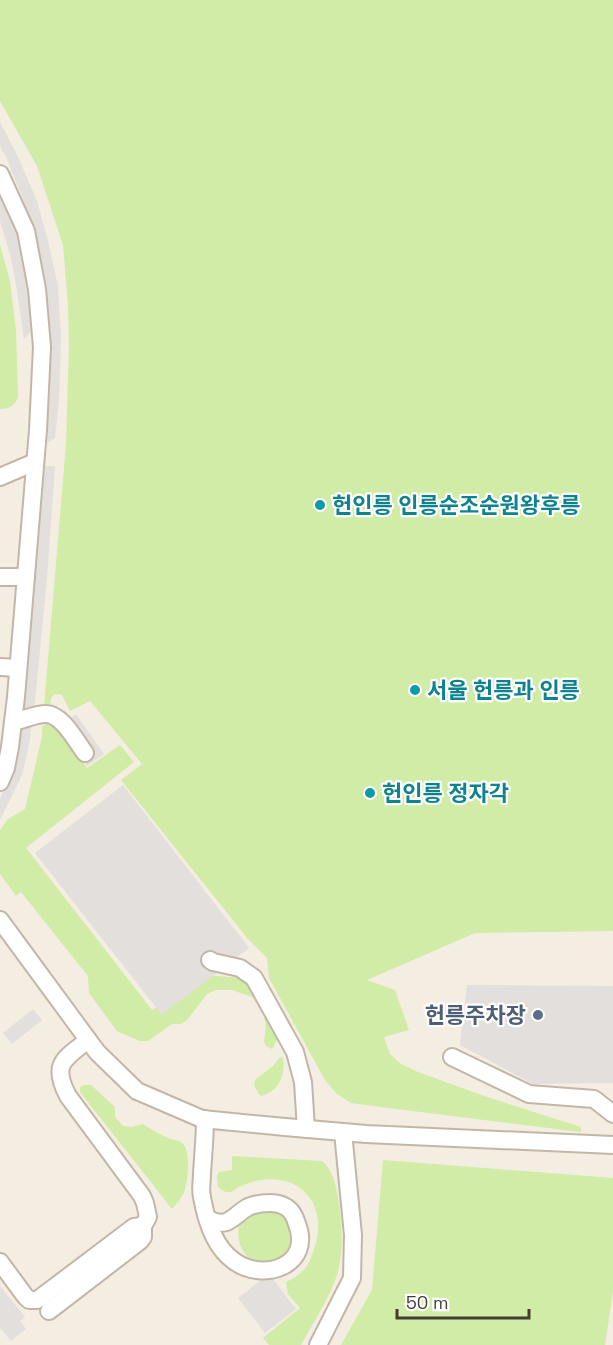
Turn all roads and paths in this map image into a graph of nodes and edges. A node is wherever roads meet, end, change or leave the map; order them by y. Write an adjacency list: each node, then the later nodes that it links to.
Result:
1 (0, 174): 2 (street)
2 (35, 462): 3 (street); 5 (street)
3 (0, 477)
4 (0, 577): 5 (street)
5 (26, 577): 7 (street)
6 (0, 667): 7 (street)
7 (18, 668): 8 (street)
8 (13, 723): 9 (street); 10 (street)
9 (85, 753)
10 (0, 782)
11 (0, 920): 13 (street)
12 (210, 960): 19 (street)
13 (88, 1040): 18 (street); 23 (street)
14 (452, 1057): 16 (street)
15 (613, 1097): 16 (street)
16 (594, 1099): 17 (street)
17 (613, 1114)
18 (205, 1119): 19 (street); 22 (street)
19 (306, 1129): 20 (street)
20 (343, 1132): 21 (street); 24 (street)
21 (613, 1145)
22 (208, 1218): 22 (street)
23 (0, 1262)
24 (318, 1345)

